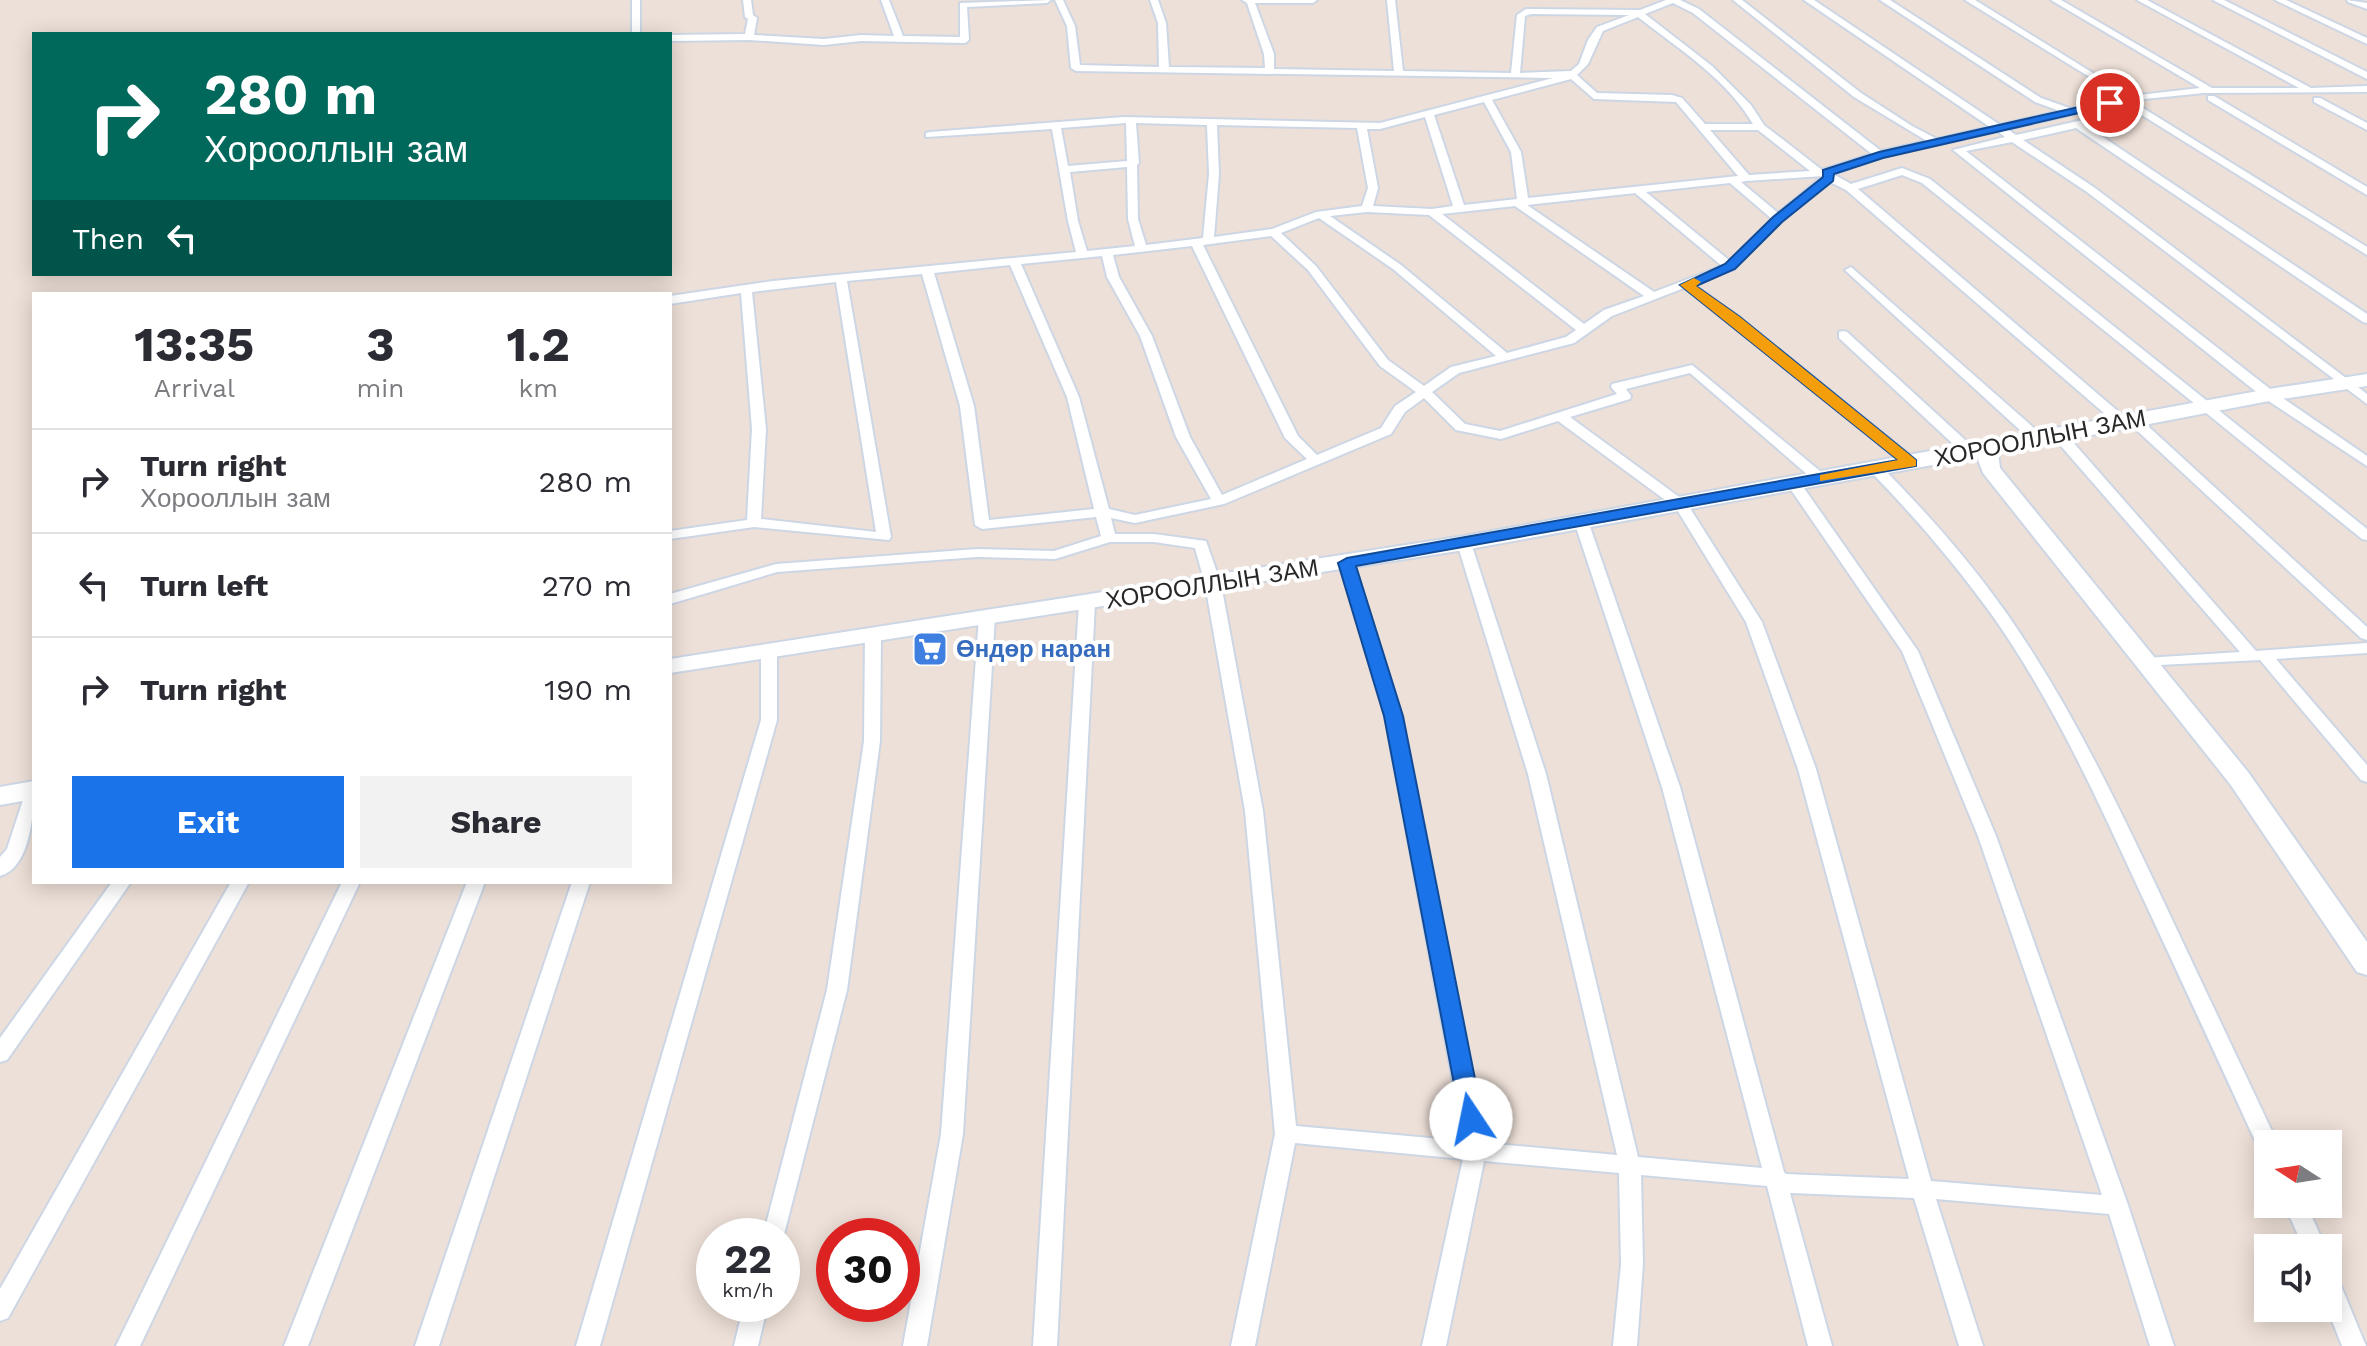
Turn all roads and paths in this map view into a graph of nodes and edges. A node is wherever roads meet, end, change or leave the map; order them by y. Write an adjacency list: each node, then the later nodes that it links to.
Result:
1 (636, 0): 22 (street)
2 (747, 0): 23 (street)
3 (885, 0): 25 (street)
4 (1047, 0): 25 (street)
5 (1059, 0): 27 (street)
6 (1154, 0): 27 (street)
7 (1248, 0): 8 (street); 28 (street)
8 (1313, 0)
9 (1391, 0): 29 (street)
10 (1674, 0): 21 (street); 54 (street)
11 (1737, 0): 53 (street)
12 (1808, 0): 50 (street)
13 (1884, 0): 40 (street)
14 (1969, 0): 37 (street)
15 (2055, 0): 33 (street)
16 (2141, 0): 35 (street)
17 (2217, 0): 32 (street)
18 (2279, 0): 26 (street)
19 (2351, 0): 20 (street)
20 (2367, 6)
21 (1645, 13): 30 (street); 31 (street); 48 (street)
22 (636, 32)
23 (749, 37): 24 (street); 25 (street)
24 (672, 38)
25 (899, 38)
26 (2367, 41)
27 (1164, 67): 28 (street)
28 (1270, 73): 29 (street)
29 (1399, 75): 30 (street)
30 (1515, 76): 31 (street)
31 (1573, 76): 36 (street); 47 (street)
32 (2367, 76)
33 (2207, 88): 35 (street); 37 (street)
34 (2367, 89): 35 (street)
35 (2308, 90)
36 (1486, 97): 41 (street); 63 (street)
37 (2130, 100): 40 (street); 45 (street); 73 (street)
38 (2317, 100): 39 (street); 49 (street); 62 (street)
39 (2367, 100)
40 (2069, 111): 50 (street)
41 (1429, 115): 46 (street); 64 (street)
42 (1131, 120): 43 (street); 44 (street); 55 (street)
43 (1212, 122): 46 (street); 70 (street)
44 (1056, 125): 51 (street); 56 (street)
45 (2078, 125): 52 (street); 84 (street)
46 (1362, 127): 65 (street)
47 (1702, 127): 48 (street); 58 (street)
48 (1760, 127): 57 (street)
49 (2367, 127)
50 (1998, 130): 52 (street); 53 (street)
51 (930, 135)
52 (2012, 140): 89 (street); 91 (street)
53 (1936, 142): 54 (street)
54 (1879, 155): 57 (street)
55 (1134, 163): 56 (street); 71 (street)
56 (1066, 169): 74 (street)
57 (1825, 174): 58 (street); 60 (street); 68 (street)
58 (1746, 178): 59 (street)
59 (1732, 179): 61 (street); 68 (street)
60 (1850, 188): 93 (street); 95 (street)
61 (1636, 189): 63 (street); 76 (street)
62 (2367, 192)
63 (1520, 202): 64 (street); 82 (street)
64 (1459, 208): 66 (street)
65 (1367, 209): 66 (street); 67 (street)
66 (1432, 212): 85 (street)
67 (1320, 214): 69 (street); 87 (street)
68 (1778, 219): 76 (street)
69 (1274, 232): 70 (street); 90 (street)
70 (1202, 242): 71 (street); 99 (street)
71 (1141, 249): 72 (street)
72 (1107, 252): 74 (street); 105 (street)
73 (2367, 252)
74 (1083, 255): 75 (street)
75 (1014, 261): 77 (street); 107 (street)
76 (1730, 267): 80 (street)
77 (927, 270): 79 (street); 107 (street)
78 (1851, 270): 97 (street)
79 (841, 279): 81 (street); 109 (street)
80 (1687, 285): 82 (street); 101 (street)
81 (746, 289): 83 (street); 109 (street)
82 (1652, 296): 85 (street)
83 (672, 300)
84 (2367, 319)
85 (1584, 330): 87 (street)
86 (1843, 335): 98 (street)
87 (1506, 358): 90 (street)
88 (2367, 380): 89 (street, ХОРООЛЛЫН ЗАМ)
89 (2343, 383): 91 (street, ХОРООЛЛЫН ЗАМ); 92 (street)
90 (1425, 392): 94 (street); 99 (street)
91 (2269, 395): 93 (street, ХОРООЛЛЫН ЗАМ); 100 (street)
92 (2367, 400)
93 (2204, 407): 95 (street, ХОРООЛЛЫН ЗАМ); 111 (street)
94 (1561, 417): 103 (street); 106 (street)
95 (2128, 422): 96 (street, ХОРООЛЛЫН ЗАМ); 120 (street)
96 (2059, 435): 97 (street, ХОРООЛЛЫН ЗАМ); 123 (street)
97 (2038, 439): 98 (street, ХОРООЛЛЫН ЗАМ)
98 (1979, 450): 101 (street, ХОРООЛЛЫН ЗАМ); 124 (street)
99 (1315, 460): 105 (street)
100 (2367, 462)
101 (1911, 463): 102 (street, ХОРООЛЛЫН ЗАМ)
102 (1876, 469): 103 (street, ХОРООЛЛЫН ЗАМ); 138 (street)
103 (1821, 479): 104 (street, ХОРООЛЛЫН ЗАМ)
104 (1794, 484): 106 (street, ХОРООЛЛЫН ЗАМ); 144 (street)
105 (1219, 501): 107 (street)
106 (1681, 505): 108 (street, ХОРООЛЛЫН ЗАМ); 143 (street)
107 (1102, 512): 112 (street)
108 (1581, 521): 113 (street, ХОРООЛЛЫН ЗАМ); 142 (street)
109 (754, 523): 110 (street)
110 (672, 535)
111 (2367, 536)
112 (1109, 538): 115 (street); 116 (street)
113 (1464, 543): 114 (street, ХОРООЛЛЫН ЗАМ); 141 (street)
114 (1347, 563): 115 (street, ХОРООЛЛЫН ЗАМ); 140 (street)
115 (1213, 584): 117 (street, ХОРООЛЛЫН ЗАМ); 139 (street)
116 (672, 598)
117 (1087, 603): 118 (street, ХОРООЛЛЫН ЗАМ); 155 (street)
118 (987, 617): 119 (street, ХОРООЛЛЫН ЗАМ); 154 (street)
119 (873, 635): 122 (street, ХОРООЛЛЫН ЗАМ); 145 (street)
120 (2367, 635)
121 (2367, 648): 123 (street)
122 (769, 649): 125 (street, ХОРООЛЛЫН ЗАМ); 152 (street)
123 (2259, 656): 124 (street); 126 (street)
124 (2145, 663): 136 (street)
125 (672, 666)
126 (2367, 776)
127 (32, 792): 128 (street)
128 (0, 796)
129 (32, 798): 130 (street)
130 (0, 870)
131 (121, 884): 137 (street)
132 (239, 884): 146 (street)
133 (350, 884): 149 (street)
134 (475, 884): 150 (street)
135 (580, 884): 151 (street)
136 (2367, 964)
137 (0, 1054)
138 (2261, 1130)
139 (1286, 1134): 140 (street); 156 (street)
140 (1476, 1150): 141 (street); 157 (street)
141 (1630, 1166): 142 (street); 158 (street)
142 (1778, 1180): 143 (street); 159 (street)
143 (1922, 1189): 144 (street); 160 (street)
144 (2117, 1205): 161 (street)
145 (779, 1218)
146 (0, 1311)
147 (2342, 1316): 162 (street)
148 (752, 1322): 153 (street)
149 (128, 1346)
150 (296, 1346)
151 (427, 1346)
152 (588, 1346)
153 (746, 1346)
154 (915, 1346)
155 (1045, 1346)
156 (1243, 1346)
157 (1434, 1346)
158 (1625, 1346)
159 (1820, 1346)
160 (1971, 1346)
161 (2162, 1346)
162 (2354, 1346)

